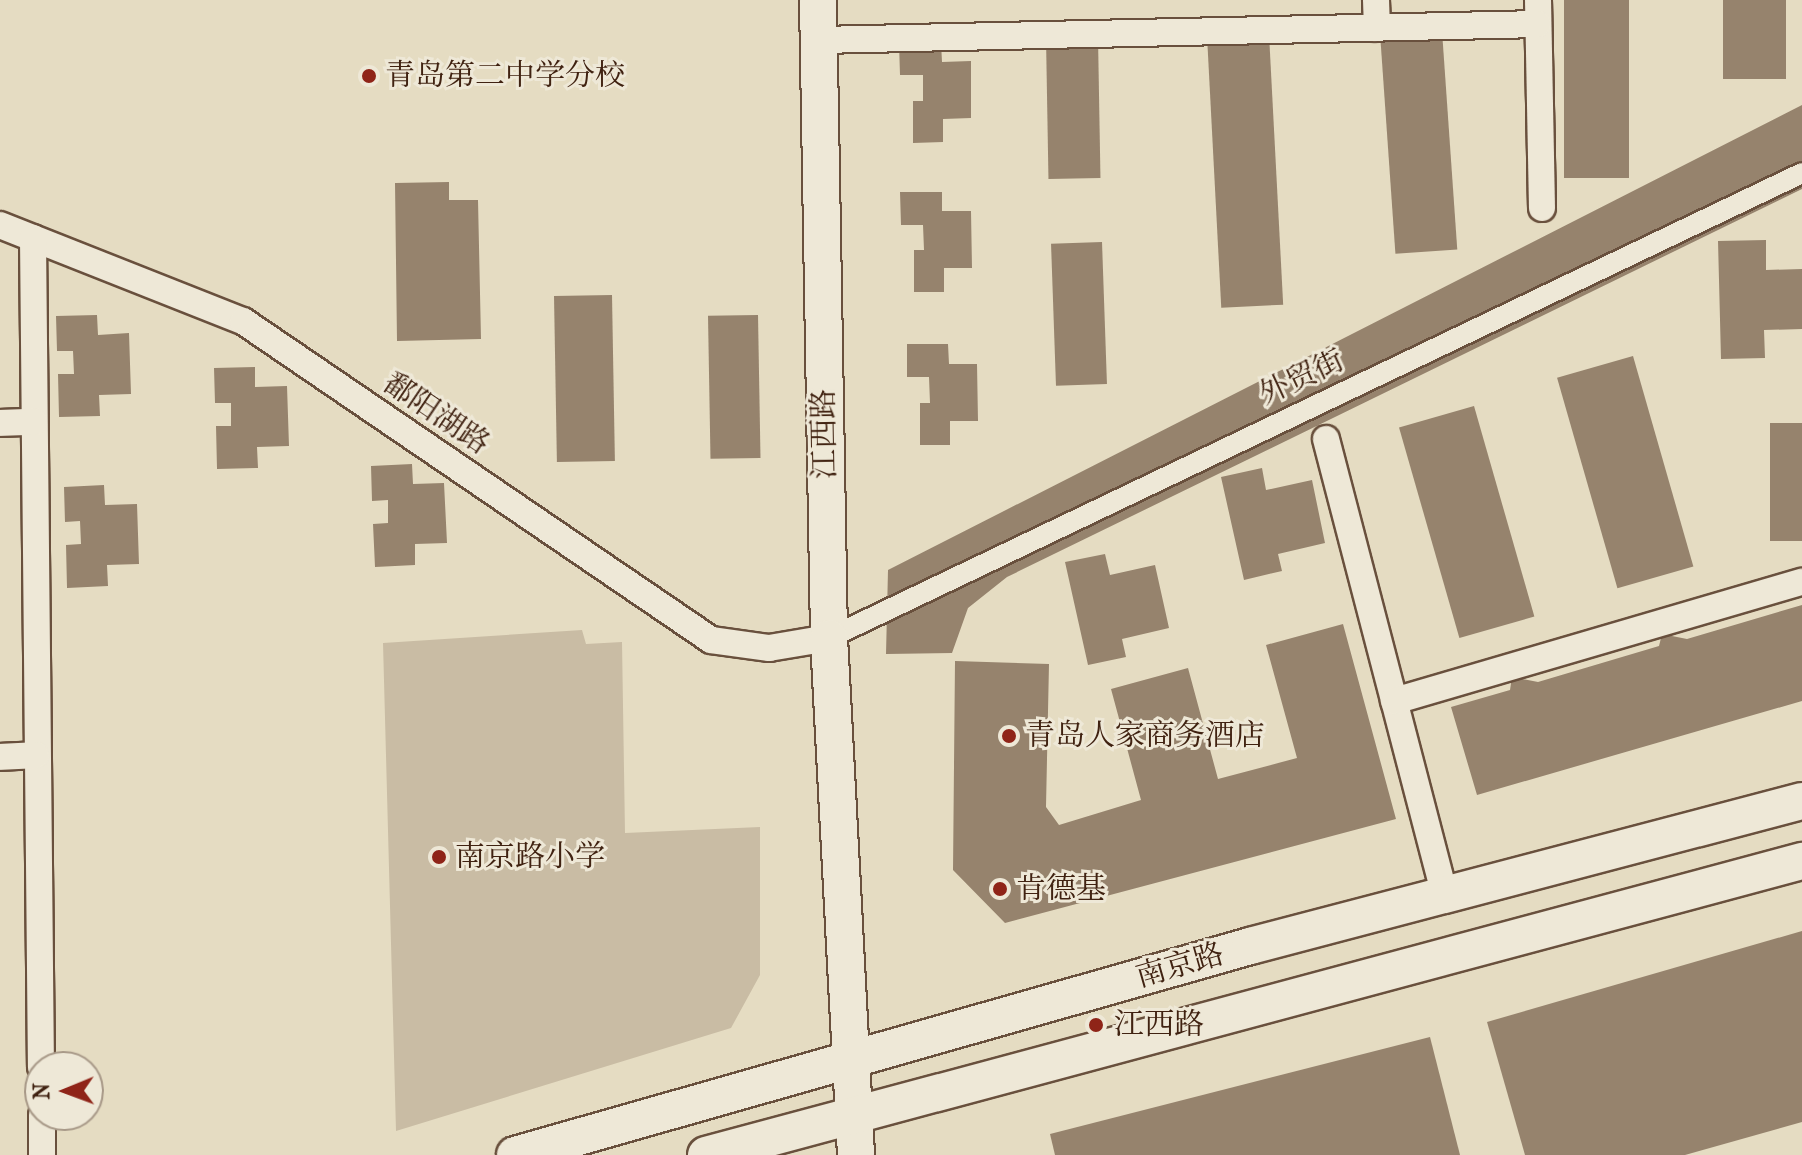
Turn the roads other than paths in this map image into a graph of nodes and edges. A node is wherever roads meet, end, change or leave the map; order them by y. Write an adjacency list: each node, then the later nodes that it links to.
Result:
1 (818, 0): 5 (main road, 江西路)
2 (1376, 0): 4 (street)
3 (1538, 12): 4 (street); 7 (street)
4 (1377, 28): 5 (street)
5 (819, 40): 14 (main road, 江西路)
6 (1802, 173): 14 (street, 外贸街)
7 (1542, 208)
8 (0, 225): 9 (street, 鄱阳湖路)
9 (33, 238): 10 (street); 14 (street, 鄱阳湖路)
10 (34, 422): 11 (street); 16 (street)
11 (0, 423)
12 (1326, 439): 15 (street)
13 (1802, 582): 15 (street)
14 (829, 638): 22 (main road, 江西路)
15 (1394, 701): 20 (street)
16 (36, 755): 17 (street); 21 (street)
17 (0, 757)
18 (1802, 801): 20 (main road, 南京路)
19 (1802, 861): 23 (main road, 南京路)
20 (1444, 893): 22 (main road, 南京路)
21 (41, 1051)
22 (853, 1062): 23 (main road, 江西路); 26 (main road, 南京路)
23 (856, 1112): 27 (main road, 南京路); 28 (main road, 江西路)
24 (42, 1131): 25 (street)
25 (42, 1155)
26 (515, 1155)
27 (706, 1155)
28 (856, 1155)

